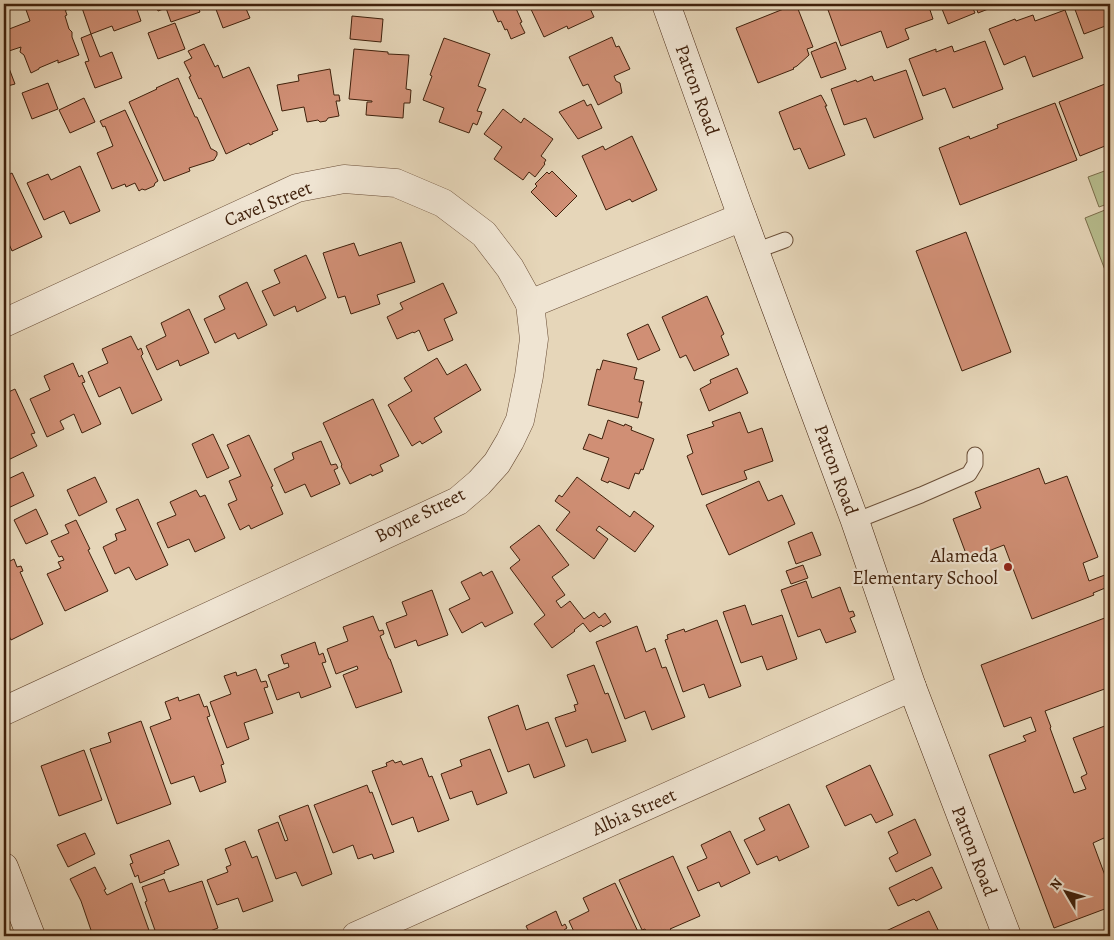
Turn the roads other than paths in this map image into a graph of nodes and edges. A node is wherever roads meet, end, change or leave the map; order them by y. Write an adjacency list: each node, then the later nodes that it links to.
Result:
1 (671, 5): 2 (street, Patton Road)
2 (742, 217): 4 (street, Patton Road); 5 (street)
3 (785, 240): 4 (lane)
4 (755, 251): 8 (street, Patton Road)
5 (530, 304): 6 (street, Cavel Street); 10 (street, Boyne Street)
6 (4, 323)
7 (975, 455): 8 (lane)
8 (855, 521): 9 (street, Patton Road)
9 (912, 687): 13 (street, Albia Street); 14 (street, Patton Road)
10 (4, 711)
11 (4, 867): 12 (street)
12 (31, 936)
13 (356, 936)
14 (1007, 936)

